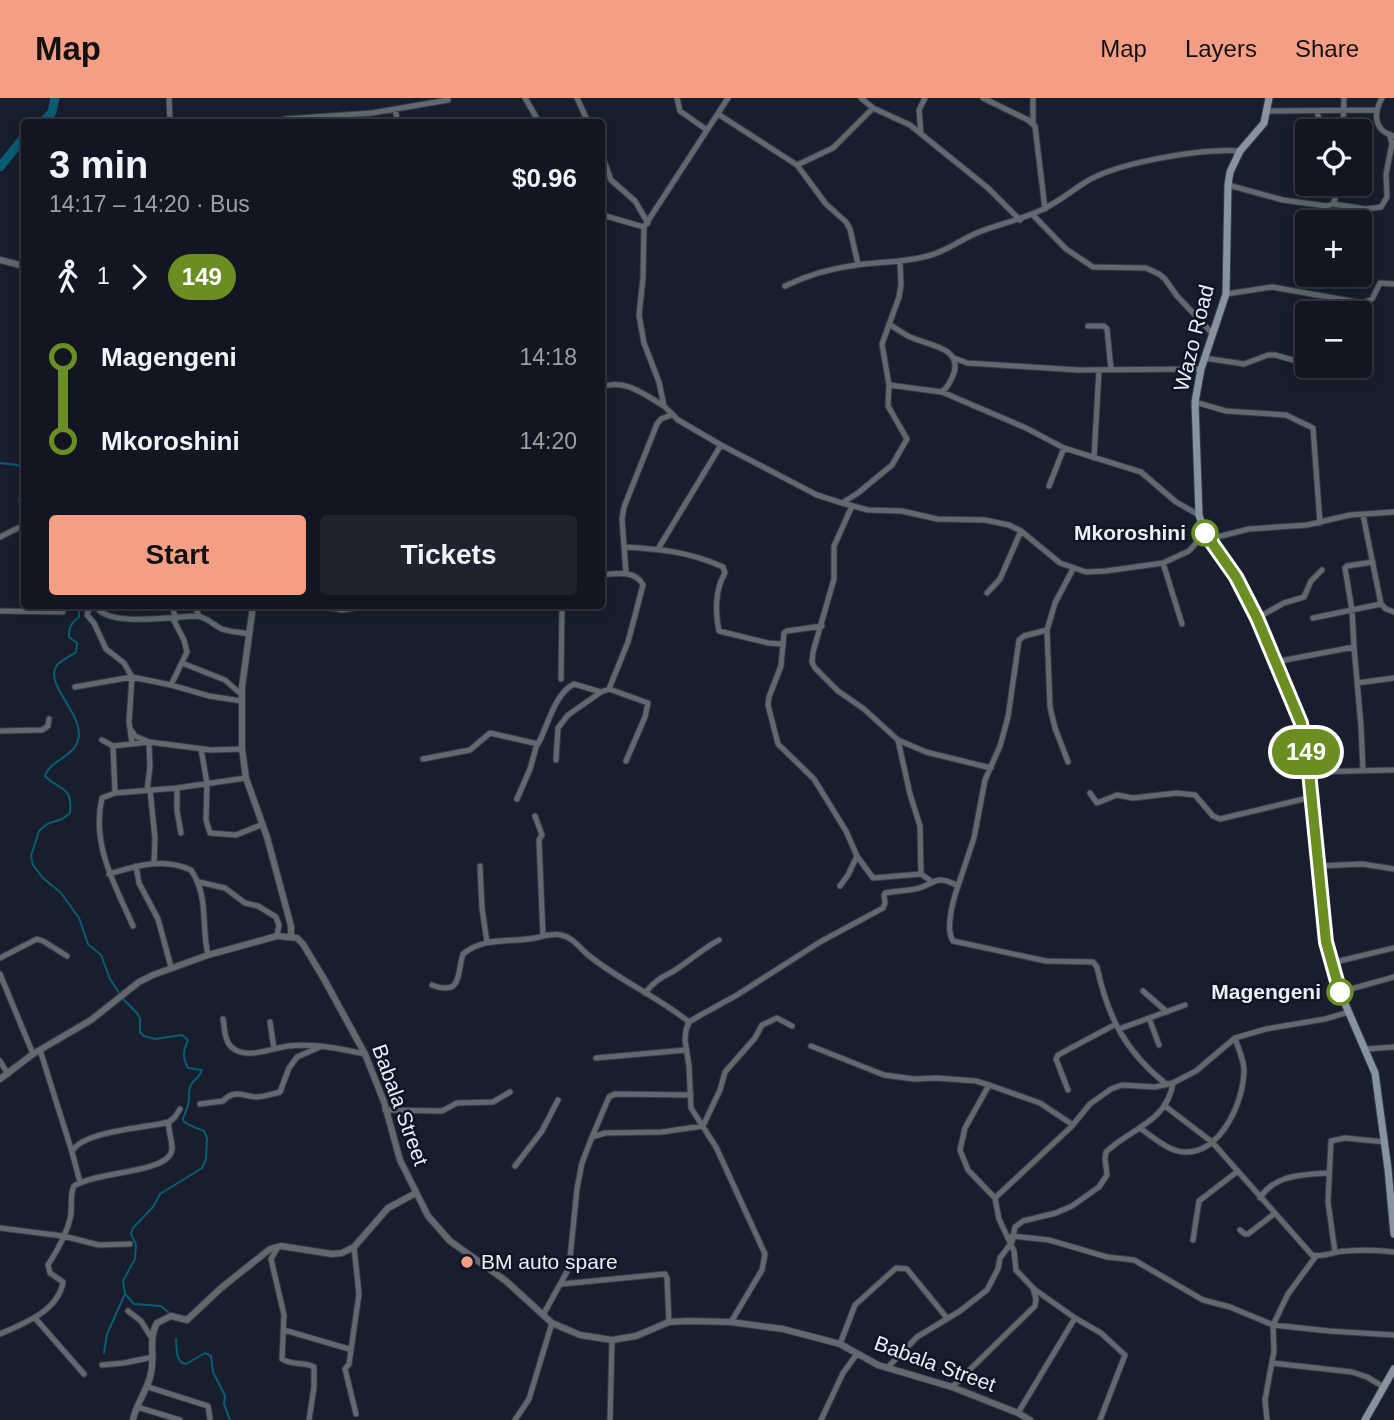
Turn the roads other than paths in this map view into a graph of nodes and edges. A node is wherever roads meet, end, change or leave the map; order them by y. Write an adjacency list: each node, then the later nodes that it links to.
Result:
1 (169, 98): 23 (street)
2 (526, 98): 27 (street)
3 (577, 98): 28 (street)
4 (677, 98): 32 (street)
5 (728, 98): 22 (street)
6 (861, 98): 15 (street)
7 (925, 98): 33 (street)
8 (983, 98): 14 (street)
9 (1033, 98): 31 (street)
10 (1269, 98): 18 (main road, Wazo Road)
11 (1344, 98): 19 (street)
12 (1382, 98): 17 (street)
13 (450, 99): 16 (street)
14 (997, 101): 31 (street)
15 (873, 108): 33 (street); 38 (street)
16 (395, 110): 21 (street); 26 (street)
17 (1376, 110): 19 (street); 34 (street)
18 (1267, 111): 20 (street); 36 (main road, Wazo Road)
19 (1344, 111): 20 (street); 30 (street)
20 (1317, 112): 29 (street)
21 (372, 113): 24 (street); 25 (street)
22 (718, 114): 32 (street); 38 (street)
23 (170, 119)
24 (285, 119)
25 (374, 119)
26 (397, 119)
27 (537, 119)
28 (587, 119)
29 (1319, 119)
30 (1344, 119)
31 (1033, 123): 44 (street)
32 (707, 130): 48 (street)
33 (921, 134): 47 (street)
34 (1392, 136): 35 (street)
35 (1393, 143): 39 (street)
36 (1240, 151): 40 (main road, Wazo Road); 44 (street)
37 (605, 163): 48 (street)
38 (797, 164): 52 (street)
39 (1386, 183): 41 (street); 43 (street)
40 (1228, 185): 43 (street); 55 (main road, Wazo Road)
41 (1394, 187)
42 (1336, 196): 43 (street)
43 (1333, 205)
44 (1045, 209): 45 (street)
45 (1032, 215): 47 (street); 58 (street)
46 (605, 216): 48 (street)
47 (1020, 220): 50 (street)
48 (646, 225): 69 (street)
49 (0, 260): 51 (street)
50 (900, 262): 52 (street); 56 (street)
51 (21, 264)
52 (858, 264): 54 (street)
53 (1394, 284): 55 (street)
54 (785, 286)
55 (1226, 294): 58 (main road, Wazo Road)
56 (889, 324): 59 (street); 66 (street)
57 (1088, 326): 62 (street)
58 (1213, 334): 60 (main road, Wazo Road)
59 (954, 358): 64 (street); 67 (street)
60 (1204, 358): 61 (street); 63 (main road, Wazo Road)
61 (1295, 361)
62 (1111, 369): 63 (street); 64 (street)
63 (1201, 369): 68 (main road, Wazo Road)
64 (1099, 370): 73 (street)
65 (605, 386): 69 (street)
66 (890, 386): 67 (street); 75 (street)
67 (942, 392): 72 (street)
68 (1195, 402): 78 (main road, Wazo Road); 80 (street)
69 (664, 406): 70 (street)
70 (671, 415): 71 (street); 85 (street)
71 (721, 444): 75 (street); 86 (street)
72 (1064, 448): 73 (street); 74 (street)
73 (1094, 458): 78 (street)
74 (1049, 486)
75 (842, 503): 76 (street)
76 (852, 506): 82 (street); 110 (street)
77 (1394, 512): 79 (street)
78 (1199, 514): 83 (main road, Wazo Road)
79 (1363, 515): 80 (street); 87 (street)
80 (1320, 523): 83 (street)
81 (21, 526): 84 (street)
82 (1021, 531): 89 (street); 93 (street)
83 (1207, 536): 88 (street); 106 (main road, Wazo Road)
84 (0, 537)
85 (625, 547): 86 (street); 91 (street)
86 (658, 549): 113 (street)
87 (1373, 562): 94 (street); 101 (street)
88 (1163, 563): 89 (street); 109 (street)
89 (1073, 569): 111 (street)
90 (1322, 570): 106 (street)
91 (626, 573): 92 (street); 123 (street)
92 (605, 575)
93 (987, 593)
94 (1381, 604): 101 (street); 104 (street)
95 (89, 609): 117 (street)
96 (98, 609): 108 (street)
97 (172, 609): 108 (street)
98 (196, 609): 105 (street)
99 (253, 609): 112 (street)
100 (562, 609): 119 (street)
101 (1352, 610): 107 (street); 114 (street)
102 (0, 611): 103 (street)
103 (63, 612)
104 (1394, 612)
105 (199, 616): 108 (street); 112 (street)
106 (1257, 618): 115 (main road, Wazo Road)
107 (1313, 618)
108 (174, 619): 116 (street)
109 (1182, 624)
110 (822, 626): 113 (street); 130 (street)
111 (1047, 631): 140 (street); 141 (street)
112 (249, 634): 125 (street)
113 (782, 644): 156 (street)
114 (1354, 647): 115 (street); 120 (street)
115 (1275, 662): 144 (main road, Wazo Road)
116 (182, 663): 121 (street); 125 (street)
117 (132, 677): 121 (street); 122 (street); 127 (street)
118 (1394, 678): 120 (street)
119 (561, 679)
120 (1357, 683): 142 (street)
121 (171, 685): 125 (street)
122 (75, 687)
123 (609, 689): 124 (street); 139 (street)
124 (601, 692): 133 (street); 138 (street)
125 (242, 698): 136 (street)
126 (49, 719): 128 (street)
127 (130, 728): 131 (street); 132 (street)
128 (0, 731)
129 (102, 740): 134 (street)
130 (898, 740): 141 (street); 163 (street)
131 (149, 742): 132 (street); 135 (street); 148 (street)
132 (132, 743): 134 (street)
133 (537, 744): 137 (street); 152 (street)
134 (113, 746): 149 (street)
135 (201, 749): 136 (street); 146 (street)
136 (242, 749): 145 (street)
137 (423, 760)
138 (556, 760)
139 (626, 761)
140 (1068, 762)
141 (991, 768): 167 (street)
142 (1363, 770): 143 (street); 144 (street)
143 (1394, 771)
144 (1309, 772): 151 (main road, Wazo Road)
145 (246, 778): 146 (street); 154 (street)
146 (207, 783): 147 (street); 154 (street)
147 (177, 788): 148 (street); 155 (street)
148 (148, 790): 149 (street); 157 (street)
149 (114, 793): 162 (street)
150 (1090, 793): 151 (street)
151 (1312, 797): 160 (main road, Wazo Road)
152 (517, 799)
153 (535, 816): 171 (street)
154 (261, 825): 170 (street)
155 (181, 833)
156 (857, 856): 163 (street); 166 (street)
157 (154, 863): 158 (street); 165 (street)
158 (136, 866): 162 (street); 179 (street)
159 (480, 866): 173 (street)
160 (1318, 866): 161 (street); 178 (main road, Wazo Road)
161 (1394, 869)
162 (109, 874): 168 (street)
163 (921, 874): 164 (street)
164 (931, 881): 167 (street); 192 (street)
165 (199, 882): 169 (street); 175 (street)
166 (840, 886)
167 (958, 887): 194 (street)
168 (133, 926)
169 (276, 936): 170 (street); 175 (street)
170 (291, 936): 204 (street, Babala Street)
171 (543, 936): 173 (street); 185 (street)
172 (719, 940): 185 (street)
173 (487, 942): 182 (street)
174 (1394, 948): 178 (street)
175 (208, 955): 179 (street)
176 (67, 956): 177 (street)
177 (0, 958)
178 (1331, 963): 184 (main road, Wazo Road)
179 (171, 967): 203 (street)
180 (0, 974): 203 (street)
181 (1394, 977): 184 (street)
182 (432, 985)
183 (1143, 991): 187 (street)
184 (1340, 992): 188 (main road, Wazo Road)
185 (645, 993): 192 (street)
186 (1185, 1005): 187 (street)
187 (1167, 1012): 190 (street)
188 (1349, 1012): 195 (street); 201 (main road, Wazo Road)
189 (223, 1018): 200 (street)
190 (1149, 1018): 194 (street); 196 (street)
191 (270, 1022): 200 (street)
192 (689, 1022): 202 (street)
193 (792, 1026): 222 (street)
194 (1117, 1026): 210 (street); 212 (street)
195 (1235, 1038): 209 (street); 225 (street)
196 (1159, 1045)
197 (322, 1046): 200 (street); 204 (street); 216 (street)
198 (811, 1046): 211 (street)
199 (1394, 1047): 201 (street)
200 (274, 1049)
201 (1366, 1049): 226 (main road, Wazo Road)
202 (686, 1050): 205 (street); 214 (street)
203 (37, 1052): 207 (street); 227 (street)
204 (365, 1054): 219 (street, Babala Street)
205 (596, 1058)
206 (0, 1061): 207 (street)
207 (8, 1074): 208 (street)
208 (0, 1079)
209 (1173, 1083): 210 (street); 217 (street)
210 (1166, 1084): 221 (street)
211 (989, 1085): 221 (street); 233 (street)
212 (1068, 1090)
213 (510, 1092): 219 (street)
214 (691, 1096): 222 (street); 224 (street)
215 (558, 1100): 228 (street)
216 (200, 1104)
217 (1165, 1106): 223 (street); 225 (street)
218 (180, 1108): 220 (street)
219 (385, 1110): 232 (street, Babala Street)
220 (169, 1122): 227 (street); 231 (street)
221 (1073, 1125): 233 (street)
222 (703, 1126): 224 (street); 257 (street)
223 (1140, 1129): 225 (street); 241 (street)
224 (593, 1137): 249 (street)
225 (1212, 1142): 229 (street)
226 (1385, 1142): 230 (street); 239 (main road, Wazo Road)
227 (72, 1152): 231 (street)
228 (515, 1166)
229 (1238, 1171): 234 (street); 242 (street)
230 (1328, 1173): 234 (street); 246 (street)
231 (80, 1182): 240 (street)
232 (416, 1192): 245 (street); 252 (street, Babala Street)
233 (995, 1198): 237 (street)
234 (1260, 1198): 235 (street)
235 (1274, 1214): 238 (street); 248 (street)
236 (0, 1228): 240 (street)
237 (1004, 1230): 241 (street); 241 (street)
238 (1240, 1230)
239 (1394, 1234)
240 (64, 1236): 243 (street); 253 (street)
241 (1012, 1236): 250 (street); 254 (street); 259 (street)
242 (1193, 1240)
243 (130, 1244)
244 (278, 1247): 245 (street); 260 (street); 263 (street)
245 (354, 1247): 266 (street)
246 (1335, 1252): 247 (street); 248 (street)
247 (1394, 1252)
248 (1317, 1256): 259 (street)
249 (562, 1284): 252 (street); 256 (street)
250 (1033, 1288): 255 (street); 275 (street)
251 (128, 1311): 263 (street)
252 (543, 1315): 258 (street, Babala Street)
253 (35, 1318): 261 (street); 273 (street)
254 (947, 1318): 265 (street); 271 (street)
255 (1075, 1318): 278 (street); 288 (street)
256 (670, 1322): 257 (street, Babala Street); 264 (street, Babala Street)
257 (731, 1322): 265 (street, Babala Street)
258 (552, 1323): 264 (street, Babala Street); 284 (street)
259 (1273, 1325): 262 (street); 269 (street)
260 (284, 1330): 266 (street); 283 (street)
261 (0, 1334)
262 (1394, 1335)
263 (151, 1337): 268 (street)
264 (612, 1340): 285 (street)
265 (840, 1344): 267 (street, Babala Street)
266 (349, 1349): 279 (street)
267 (857, 1354): 271 (street, Babala Street); 286 (street)
268 (153, 1357): 270 (street); 274 (street)
269 (1272, 1363): 276 (street); 289 (street)
270 (102, 1365)
271 (887, 1368): 275 (street, Babala Street)
272 (1394, 1369): 276 (main road)
273 (84, 1374)
274 (148, 1387): 277 (street); 280 (street)
275 (952, 1387): 278 (street, Babala Street)
276 (1384, 1387): 290 (main road)
277 (137, 1407): 281 (street); 282 (street)
278 (1018, 1413): 287 (street, Babala Street)
279 (356, 1414)
280 (210, 1419)
281 (133, 1420)
282 (180, 1420)
283 (309, 1420)
284 (515, 1420)
285 (610, 1420)
286 (821, 1420)
287 (1030, 1420)
288 (1100, 1420)
289 (1267, 1420)
290 (1366, 1420)

